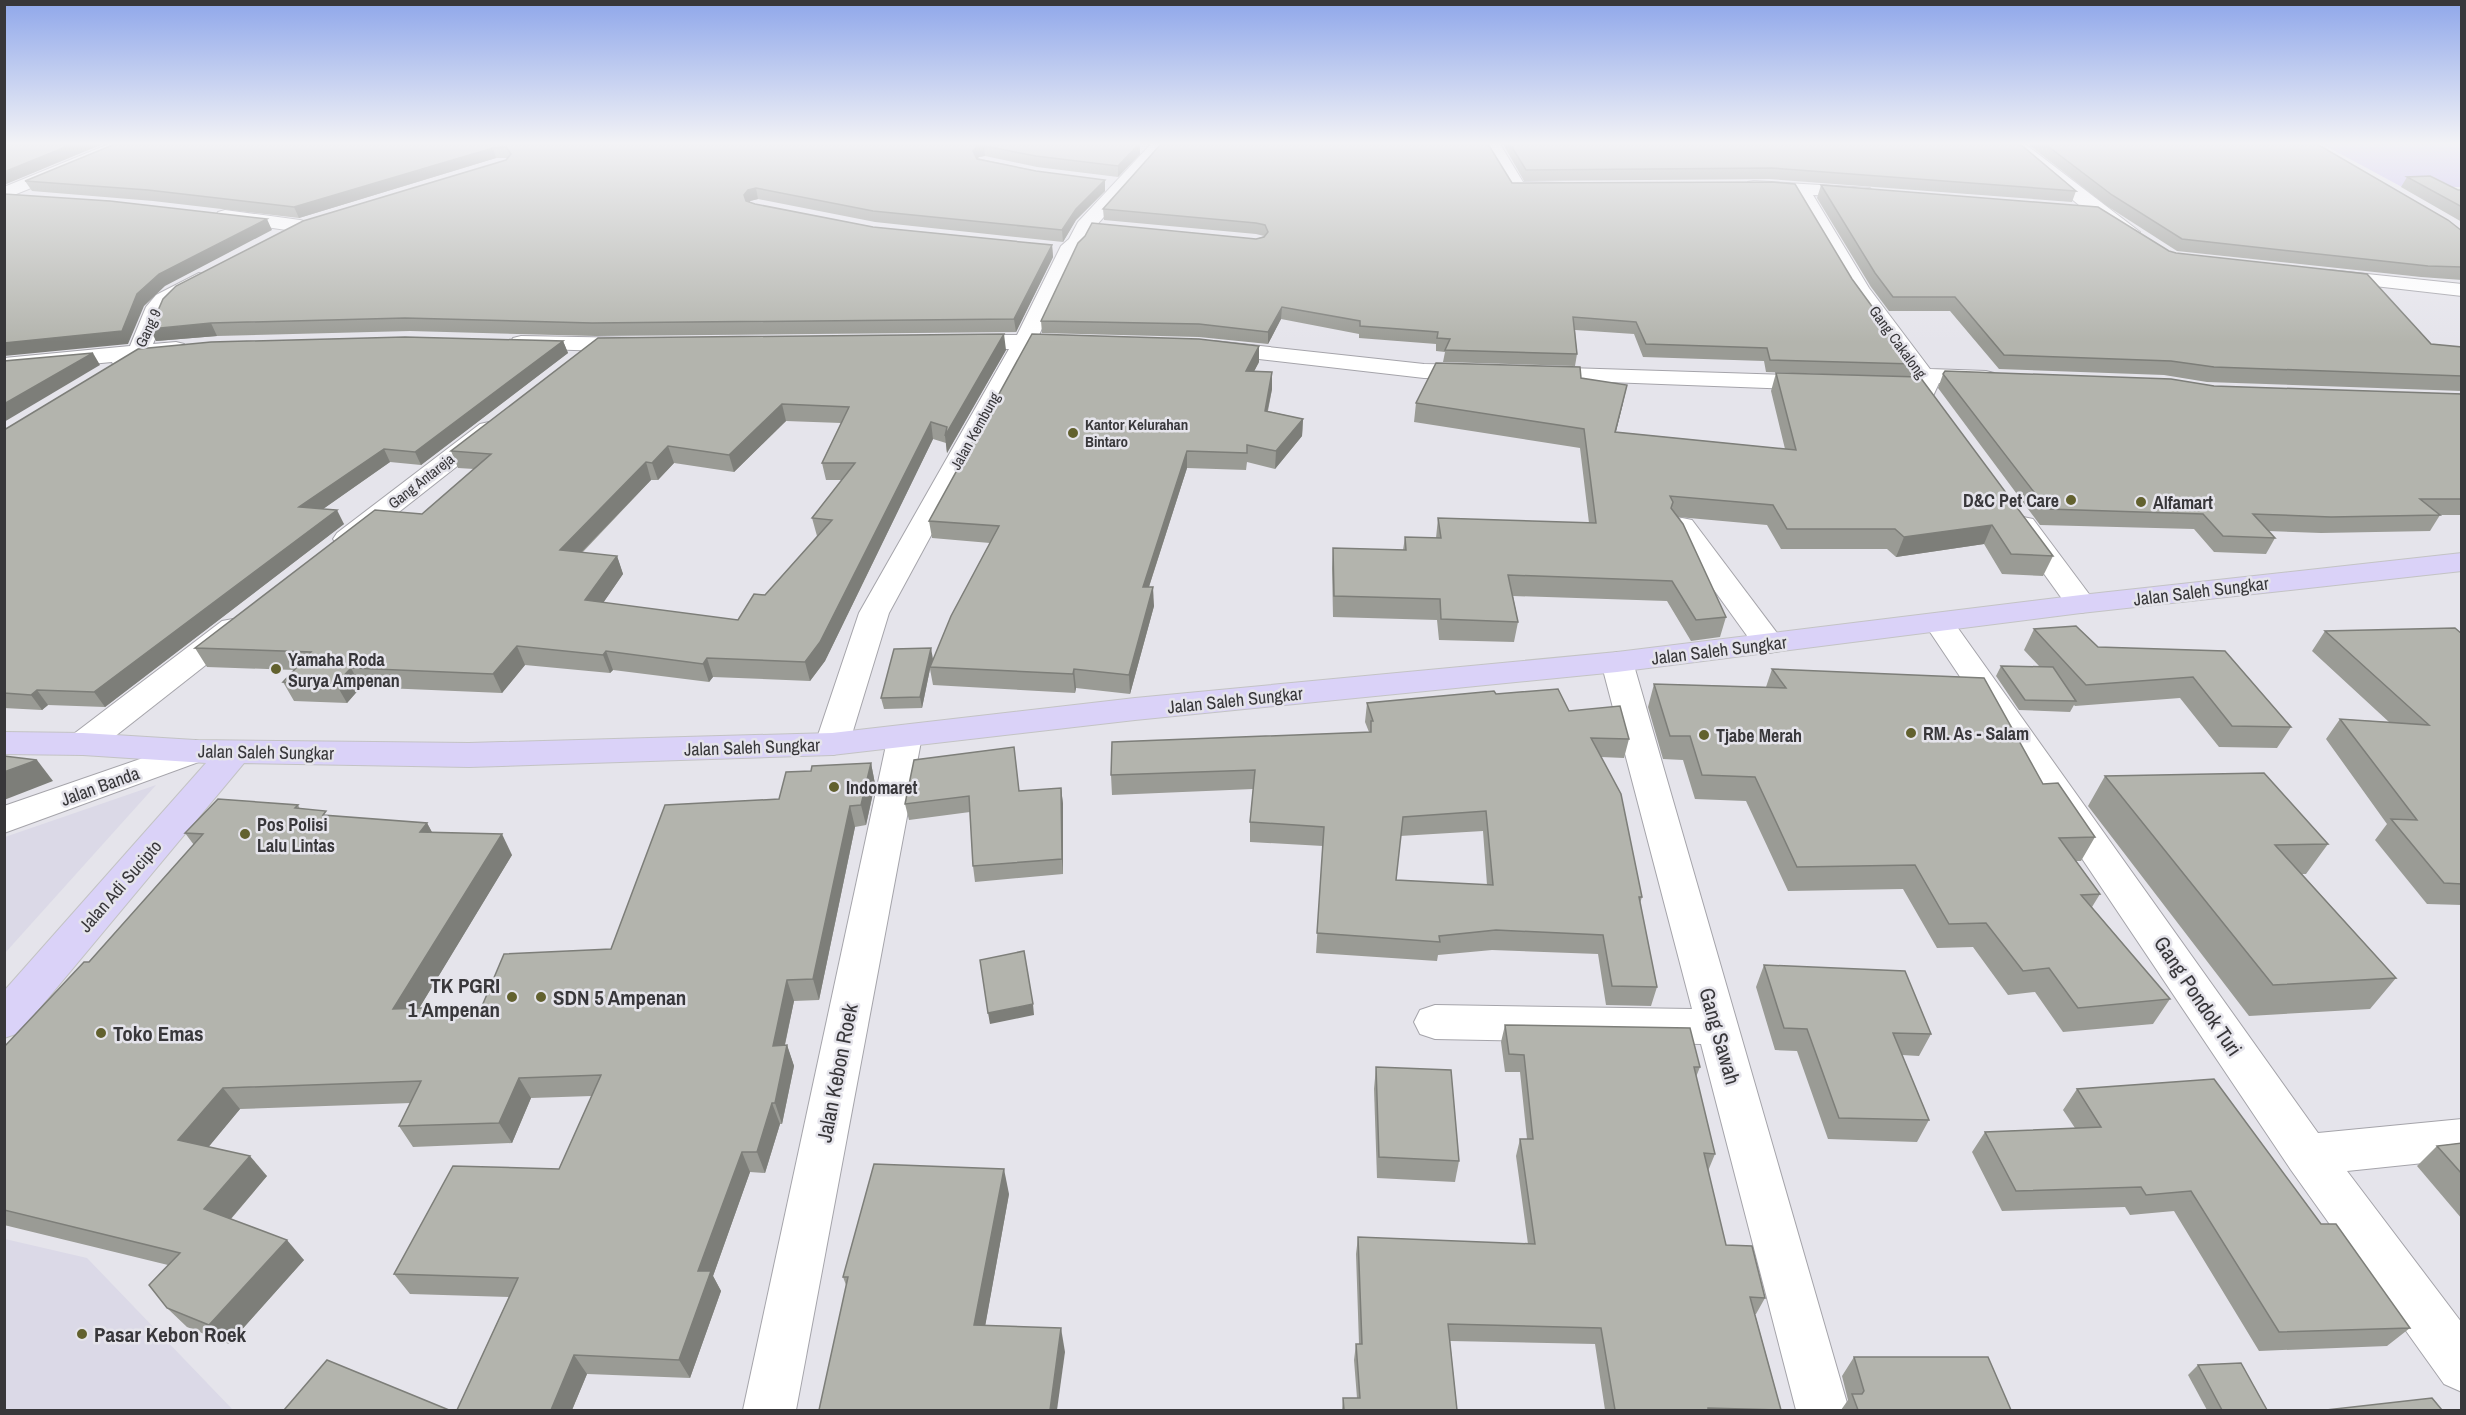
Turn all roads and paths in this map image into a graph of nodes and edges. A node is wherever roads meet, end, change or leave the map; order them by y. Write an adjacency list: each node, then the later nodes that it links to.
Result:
1 (1103, 210): 12 (street, Jalan Kembung)
2 (1813, 210): 26 (street, Gang Cakalong)
3 (2075, 210): 5 (street)
4 (2096, 210): 5 (street)
5 (2098, 212): 7 (street)
6 (209, 214): 8 (street)
7 (2144, 240)
8 (269, 242)
9 (216, 270): 20 (street, Gang 9)
10 (2311, 274): 11 (street)
11 (2462, 290)
12 (1025, 341): 13 (street); 15 (street); 41 (street, Jalan Kembung)
13 (942, 342)
14 (503, 343): 17 (street)
15 (1095, 343)
16 (656, 344): 17 (street)
17 (596, 345): 22 (street)
18 (1187, 346): 23 (street)
19 (194, 347): 20 (street)
20 (139, 352): 21 (street); 25 (street, Gang 9)
21 (4, 365)
22 (568, 367)
23 (1496, 373)
24 (1519, 374): 27 (street)
25 (102, 377)
26 (2007, 379)
27 (1839, 384)
28 (512, 410): 31 (street, Gang Antareja)
29 (2012, 509): 33 (street)
30 (1682, 526): 36 (street)
31 (326, 556)
32 (2462, 562): 33 (highway, Jalan Saleh Sungkar)
33 (2081, 604): 35 (highway, Jalan Saleh Sungkar)
34 (251, 614): 40 (street)
35 (1939, 623): 36 (highway, Jalan Saleh Sungkar); 49 (street, Gang Pondok Turi)
36 (1769, 644): 37 (highway, Jalan Saleh Sungkar)
37 (1617, 662): 38 (highway, Jalan Saleh Sungkar); 47 (street, Gang Sawah)
38 (904, 736): 41 (highway, Jalan Saleh Sungkar); 51 (street, Jalan Kebon Roek)
39 (4, 743): 40 (highway, Jalan Saleh Sungkar)
40 (83, 744): 42 (highway, Jalan Saleh Sungkar)
41 (832, 744): 43 (highway, Jalan Saleh Sungkar)
42 (195, 751): 43 (highway, Jalan Saleh Sungkar); 44 (street, Jalan Banda)
43 (235, 751): 45 (highway, Jalan Adi Sucipto)
44 (4, 820)
45 (4, 1021)
46 (1435, 1022): 47 (street)
47 (1718, 1027): 52 (street, Gang Sawah)
48 (2462, 1139): 49 (street)
49 (2307, 1155): 50 (street, Gang Pondok Turi)
50 (2462, 1366)
51 (769, 1410)
52 (1822, 1410)

